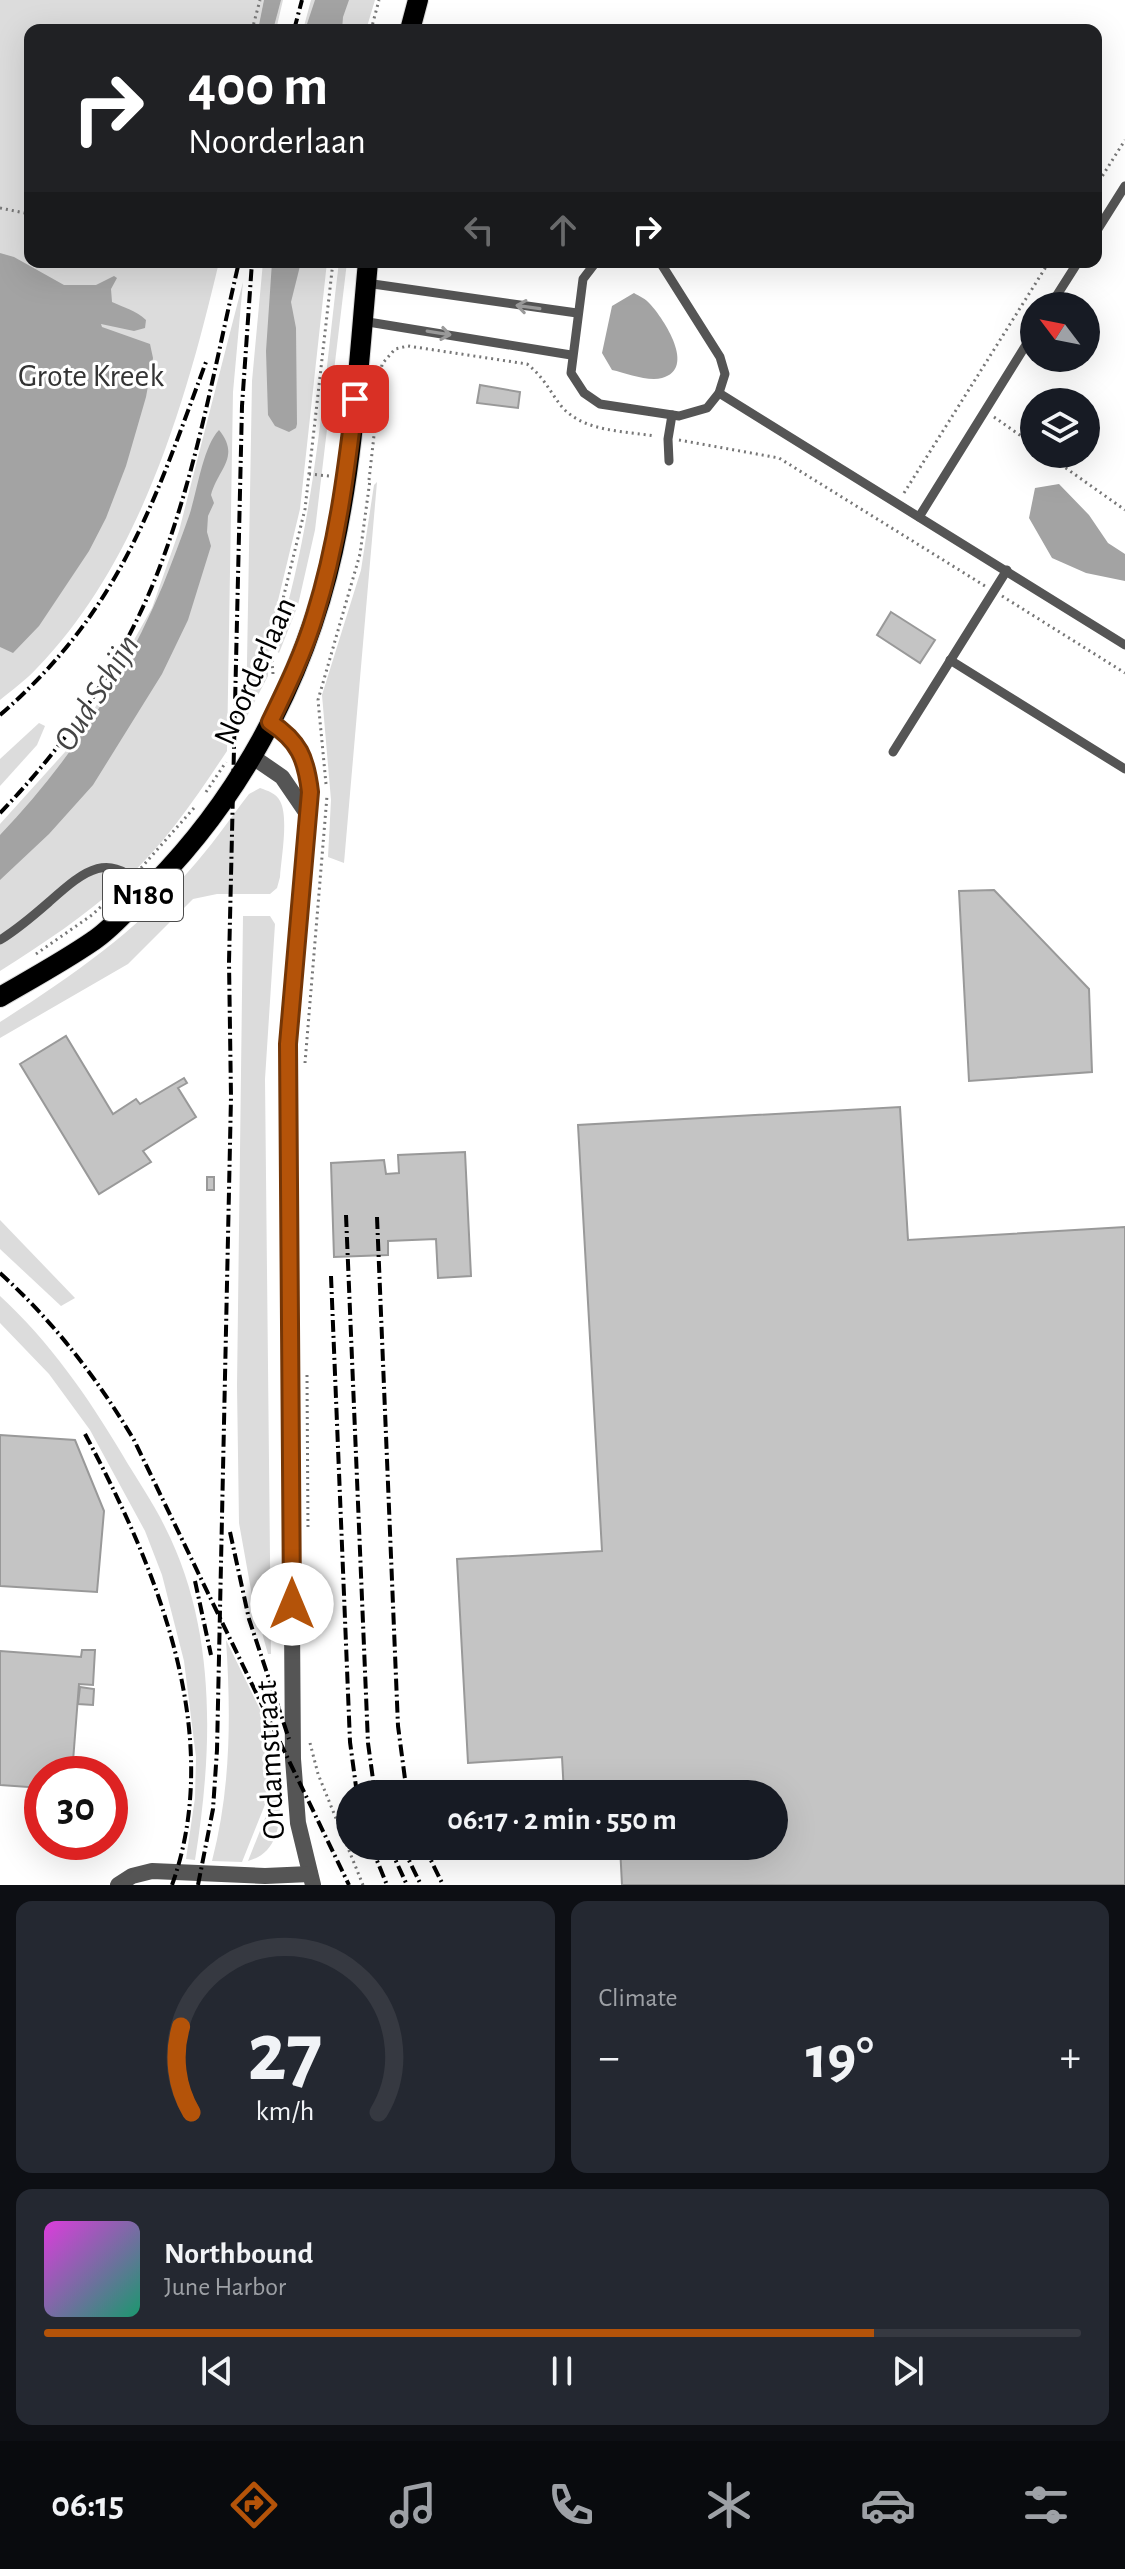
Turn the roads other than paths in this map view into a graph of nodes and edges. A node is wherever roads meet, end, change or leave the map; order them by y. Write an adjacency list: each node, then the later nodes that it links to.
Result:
1 (418, 0): 2 (main road)
2 (412, 24)
3 (1125, 186): 4 (lane)
4 (1102, 222)
5 (591, 268): 10 (lane)
6 (664, 268): 14 (lane)
7 (1074, 268): 9 (lane)
8 (367, 272): 10 (lane, one-way to 8); 11 (main road, Noorderlaan / N180)
9 (1059, 292)
10 (577, 313): 13 (lane)
11 (362, 321): 13 (lane, one-way to 13); 21 (main road, Noorderlaan / N180)
12 (1020, 354): 17 (lane)
13 (571, 355): 15 (lane)
14 (719, 393): 15 (lane); 17 (lane)
15 (672, 415): 16 (lane)
16 (669, 461)
17 (919, 517): 18 (lane)
18 (1007, 570): 19 (lane); 20 (lane)
19 (1125, 645)
20 (950, 660): 22 (lane); 24 (lane)
21 (270, 722): 23 (main road, Noorderlaan / N180); 25 (street, Ordamstraat)
22 (893, 752)
23 (253, 757): 25 (street); 26 (main road, Noorderlaan / N180)
24 (1125, 769)
25 (308, 815): 29 (street, Ordamstraat)
26 (140, 884): 27 (lane); 28 (main road, Noorderlaan / N180)
27 (0, 940)
28 (0, 997)
29 (311, 1880): 30 (street)
30 (118, 1885)

